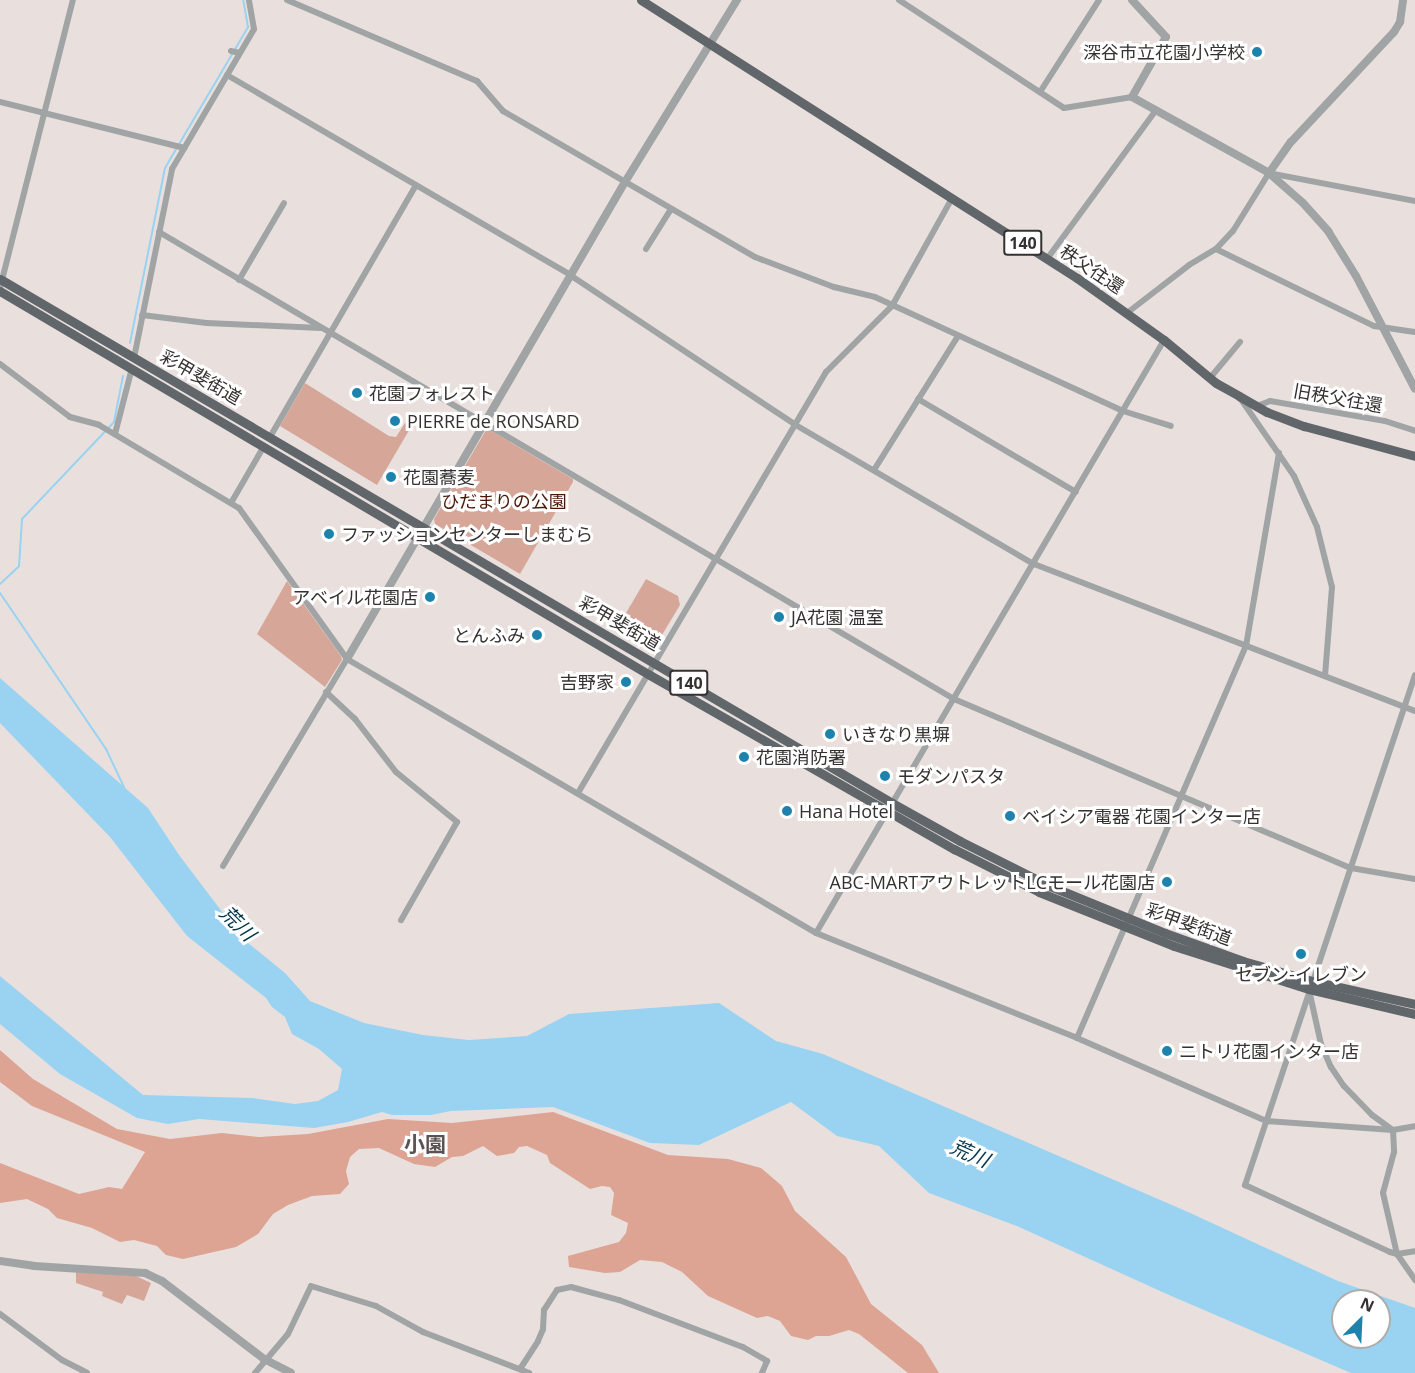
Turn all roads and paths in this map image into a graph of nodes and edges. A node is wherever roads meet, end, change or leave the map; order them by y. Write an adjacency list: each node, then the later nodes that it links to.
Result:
1 (73, 0): 18 (street)
2 (249, 0): 12 (street)
3 (287, 0): 21 (street)
4 (641, 0): 10 (highway, 秩父往還 / 140)
5 (737, 0): 10 (street)
6 (898, 0): 14 (street)
7 (1099, 0): 14 (street)
8 (1132, 0): 15 (street)
9 (1403, 0): 20 (street)
10 (709, 43): 21 (street); 23 (highway, 秩父往還 / 140)
11 (231, 51): 12 (street)
12 (240, 53): 13 (street)
13 (227, 75): 19 (street); 22 (street)
14 (1040, 92): 15 (street)
15 (1132, 97): 17 (street)
16 (0, 102): 18 (street)
17 (1156, 110): 20 (street); 30 (street)
18 (43, 113): 19 (street); 33 (street)
19 (184, 148): 27 (street)
20 (1269, 173): 24 (street); 29 (street); 38 (street)
21 (625, 182): 26 (street); 31 (street)
22 (416, 186): 31 (street); 40 (street)
23 (952, 198): 30 (highway, 秩父往還 / 140); 34 (street)
24 (1415, 201)
25 (284, 203): 32 (street)
26 (671, 209): 28 (street); 34 (street)
27 (159, 232): 32 (street); 36 (street)
28 (646, 249)
29 (1216, 249): 35 (street); 38 (street)
30 (1047, 259): 35 (highway, 秩父往還 / 140)
31 (570, 275): 53 (street); 54 (street)
32 (239, 280): 37 (street)
33 (0, 285): 44 (highway, 彩甲斐街道 / 140); 46 (highway, 彩甲斐街道 / 140)
34 (892, 306): 41 (street); 54 (street)
35 (1127, 313): 42 (highway, 秩父往還 / 140)
36 (142, 315): 37 (street); 44 (street)
37 (322, 328): 40 (street)
38 (1385, 329): 39 (street); 48 (street)
39 (1415, 332)
40 (330, 333): 53 (street); 58 (street)
41 (958, 336): 50 (street); 52 (street)
42 (1164, 340): 47 (highway, 秩父往還 / 140); 52 (street)
43 (1240, 342): 47 (street)
44 (134, 357): 46 (street); 58 (highway, 彩甲斐街道 / 140)
45 (0, 364): 56 (street)
46 (132, 369): 56 (street); 59 (highway, 彩甲斐街道 / 140)
47 (1210, 378): 49 (highway, 秩父往還 / 140)
48 (1415, 389)
49 (1239, 396): 51 (highway, 秩父往還 / 140); 60 (street)
50 (918, 399): 62 (street); 63 (street)
51 (1256, 406): 57 (street, 旧秩父往還); 61 (highway, 秩父往還 / 140)
52 (1123, 411): 55 (street); 63 (street)
53 (483, 422): 65 (street); 67 (street)
54 (795, 424): 62 (street); 67 (street)
55 (1172, 426)
56 (109, 431): 64 (street)
57 (1415, 431)
58 (270, 436): 65 (highway, 彩甲斐街道 / 140)
59 (264, 446): 64 (street); 66 (highway, 彩甲斐街道 / 140)
60 (1279, 453): 69 (street); 74 (street)
61 (1415, 456)
62 (874, 470): 68 (street)
63 (1076, 492): 68 (street)
64 (231, 502): 70 (street)
65 (422, 527): 66 (street); 71 (highway, 彩甲斐街道 / 140)
66 (417, 536): 70 (street); 72 (highway, 彩甲斐街道 / 140)
67 (716, 559): 71 (street); 76 (street)
68 (1034, 564): 69 (street); 76 (street)
69 (1246, 646): 74 (street); 80 (street)
70 (347, 659): 75 (street); 79 (street)
71 (655, 663): 72 (street); 81 (highway, 彩甲斐街道 / 140)
72 (648, 674): 79 (street); 81 (highway, 彩甲斐街道 / 140)
73 (1415, 675): 77 (street)
74 (1325, 676): 77 (street)
75 (326, 692): 82 (street); 85 (street)
76 (954, 699): 80 (street); 81 (street)
77 (1404, 707): 78 (street); 83 (street)
78 (1415, 711)
79 (578, 793): 87 (street)
80 (1182, 797): 83 (street); 86 (street)
81 (890, 807): 86 (highway, 彩甲斐街道 / 140); 87 (street)
82 (223, 866)
83 (1350, 868): 84 (street); 88 (street)
84 (1415, 879)
85 (401, 920)
86 (1127, 924): 88 (highway, 彩甲斐街道 / 140); 91 (street)
87 (816, 933): 91 (street)
88 (1311, 985): 89 (highway, 彩甲斐街道 / 140); 90 (highway, 彩甲斐街道 / 140); 92 (street); 94 (street)
89 (1415, 1004)
90 (1415, 1014)
91 (1077, 1038): 92 (street)
92 (1266, 1121): 94 (street); 96 (street)
93 (1415, 1126): 94 (street)
94 (1393, 1130): 96 (street)
95 (1415, 1251): 96 (street)
96 (1397, 1254): 98 (street)
97 (0, 1261): 100 (street)
98 (1415, 1280)
99 (0, 1314): 102 (street)
100 (264, 1359): 101 (street); 103 (street); 104 (street)
101 (520, 1369): 105 (street); 106 (street)
102 (87, 1373)
103 (255, 1373)
104 (291, 1373)
105 (529, 1373)
106 (762, 1373)

